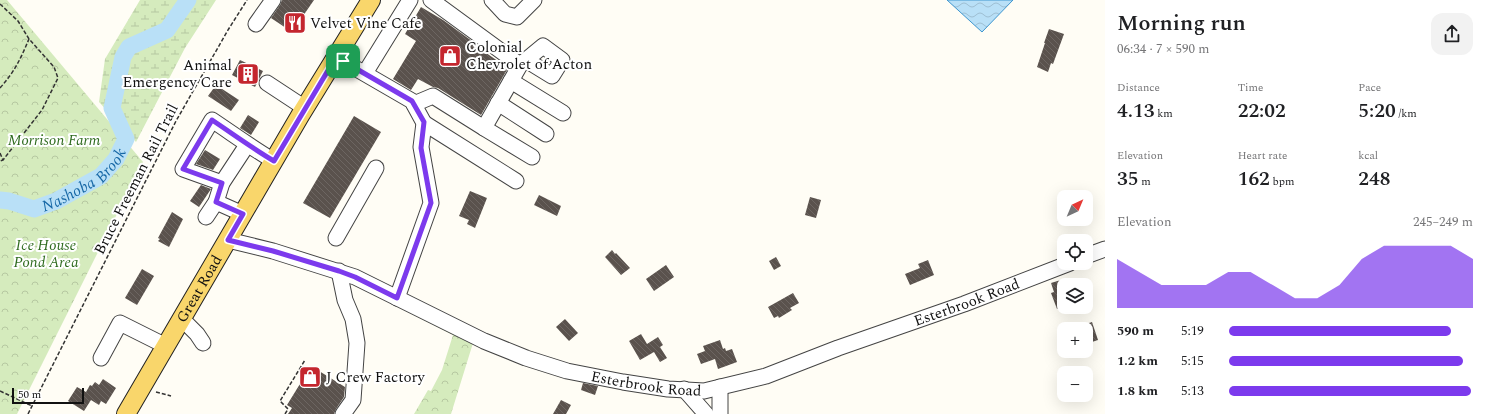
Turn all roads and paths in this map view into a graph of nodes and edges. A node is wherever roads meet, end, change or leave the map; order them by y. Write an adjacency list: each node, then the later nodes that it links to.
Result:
1 (247, 0): 52 (path, Bruce Freeman Rail Trail)
2 (273, 0): 9 (street)
3 (372, 0): 11 (main road, Great Road)
4 (410, 0): 12 (street)
5 (431, 0): 13 (street)
6 (492, 0): 7 (street)
7 (534, 0)
8 (0, 4): 10 (path)
9 (256, 24)
10 (28, 39): 15 (path); 26 (path)
11 (336, 57): 12 (street); 18 (main road, Great Road)
12 (364, 73): 17 (street)
13 (511, 81): 16 (street); 19 (street)
14 (267, 83): 18 (street)
15 (0, 88)
16 (498, 103): 21 (street); 22 (street)
17 (414, 104): 20 (street); 21 (street)
18 (305, 108): 28 (main road, Great Road)
19 (563, 113)
20 (424, 122): 30 (street); 41 (street)
21 (484, 128): 25 (street)
22 (546, 134)
23 (247, 145): 28 (street); 31 (street); 31 (street)
24 (0, 153): 26 (path)
25 (532, 157)
26 (3, 160): 27 (path)
27 (0, 161)
28 (274, 161): 33 (main road, Great Road)
29 (376, 168): 35 (street)
30 (516, 181)
31 (222, 183): 32 (street)
32 (216, 202): 33 (street); 34 (street)
33 (243, 214): 36 (main road, Great Road)
34 (206, 217)
35 (336, 238)
36 (228, 240): 40 (street, Esterbrook Road); 42 (main road, Great Road)
37 (1105, 249): 38 (street)
38 (1093, 253)
39 (1057, 268): 47 (street, Esterbrook Road)
40 (339, 271): 41 (street, Esterbrook Road); 56 (street)
41 (397, 298): 48 (street, Esterbrook Road)
42 (182, 319): 43 (street); 44 (main road, Great Road)
43 (203, 343)
44 (166, 346): 45 (street); 54 (main road, Great Road)
45 (101, 358)
46 (305, 360): 55 (path)
47 (720, 387): 48 (street, Esterbrook Road); 58 (street)
48 (684, 390): 57 (street)
49 (152, 391): 51 (path)
50 (0, 392): 52 (path)
51 (171, 396)
52 (32, 406): 53 (path, Bruce Freeman Rail Trail)
53 (28, 414)
54 (126, 414)
55 (285, 414)
56 (343, 414)
57 (706, 414)
58 (720, 414)

